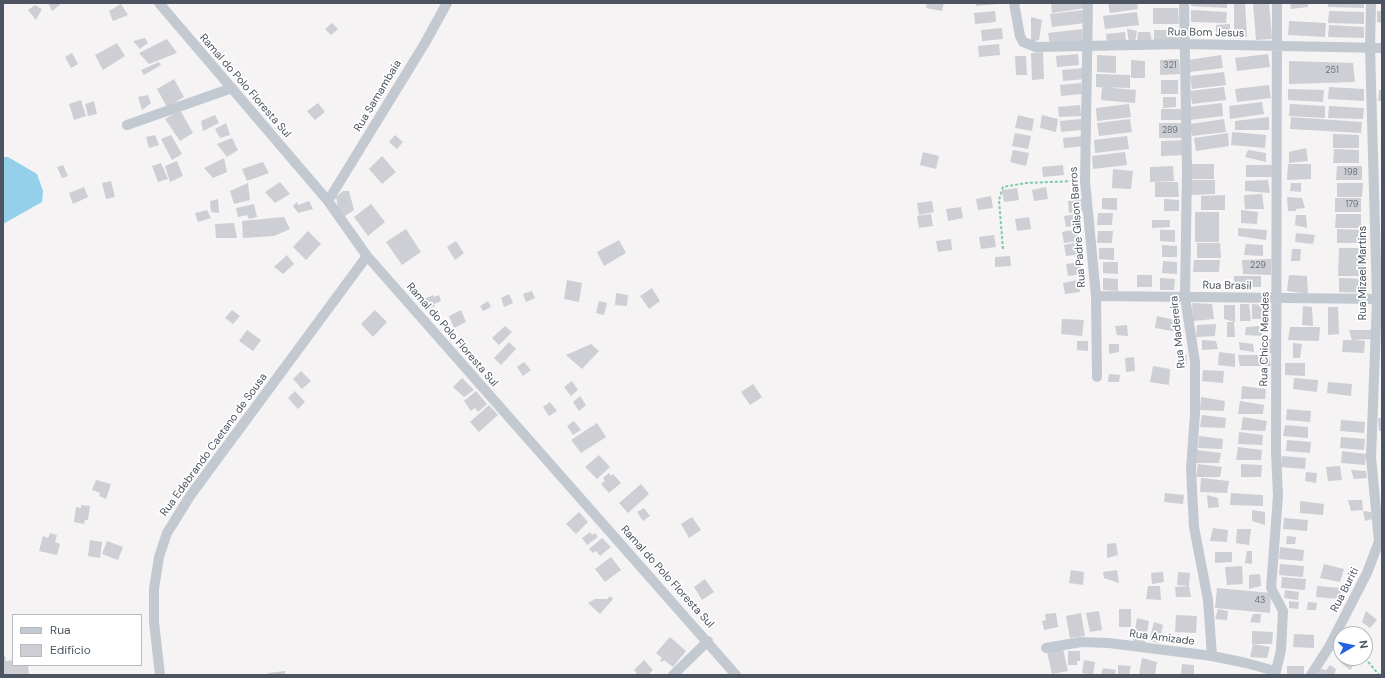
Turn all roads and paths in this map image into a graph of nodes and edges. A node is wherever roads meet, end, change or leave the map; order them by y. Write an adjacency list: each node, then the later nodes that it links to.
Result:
1 (159, 3): 13 (street, Ramal do Polo Floresta Sul)
2 (447, 3): 16 (street, Rua Samambaia)
3 (1014, 3): 9 (street, Rua Bom Jesus)
4 (1088, 3): 9 (street, Rua Padre Gilson Barros)
5 (1184, 3): 8 (street, Rua Madereira)
6 (1277, 3): 10 (street, Rua Chico Mendes)
7 (1371, 3): 11 (street, Rua Mizael Martins)
8 (1184, 44): 9 (street, Rua Bom Jesus); 10 (street, Rua Bom Jesus); 20 (street, Rua Madereira)
9 (1088, 46): 15 (street, Rua Padre Gilson Barros)
10 (1277, 46): 11 (street, Rua Bom Jesus); 21 (street, Rua Chico Mendes)
11 (1370, 48): 12 (street, Rua Bom Jesus); 22 (street, Rua Mizael Martins)
12 (1382, 48)
13 (232, 88): 14 (street); 16 (street, Ramal do Polo Floresta Sul)
14 (127, 125)
15 (1085, 181): 17 (path); 19 (street, Rua Padre Gilson Barros)
16 (328, 201): 18 (street, Ramal do Polo Floresta Sul)
17 (1003, 249)
18 (367, 256): 25 (street, Ramal do Polo Floresta Sul); 30 (street, Rua Edebrando Caetano de Sousa)
19 (1096, 296): 20 (street, Rua Brasil); 23 (street, Rua Padre Gilson Barros)
20 (1185, 297): 21 (street, Rua Brasil); 27 (street, Rua Madereira)
21 (1277, 299): 22 (street, Rua Brasil); 29 (street, Rua Chico Mendes)
22 (1379, 299): 24 (street, Rua Mizael Martins)
23 (1097, 377)
24 (1380, 537): 33 (street, Rua Buriti)
25 (708, 641): 31 (street); 32 (street, Ramal do Polo Floresta Sul)
26 (1046, 648): 27 (street, Rua Amizade)
27 (1212, 656): 29 (street, Rua Amizade)
28 (1372, 666): 34 (path)
29 (1275, 673)
30 (160, 675)
31 (673, 675)
32 (736, 675)
33 (1311, 675)
34 (1379, 675)

